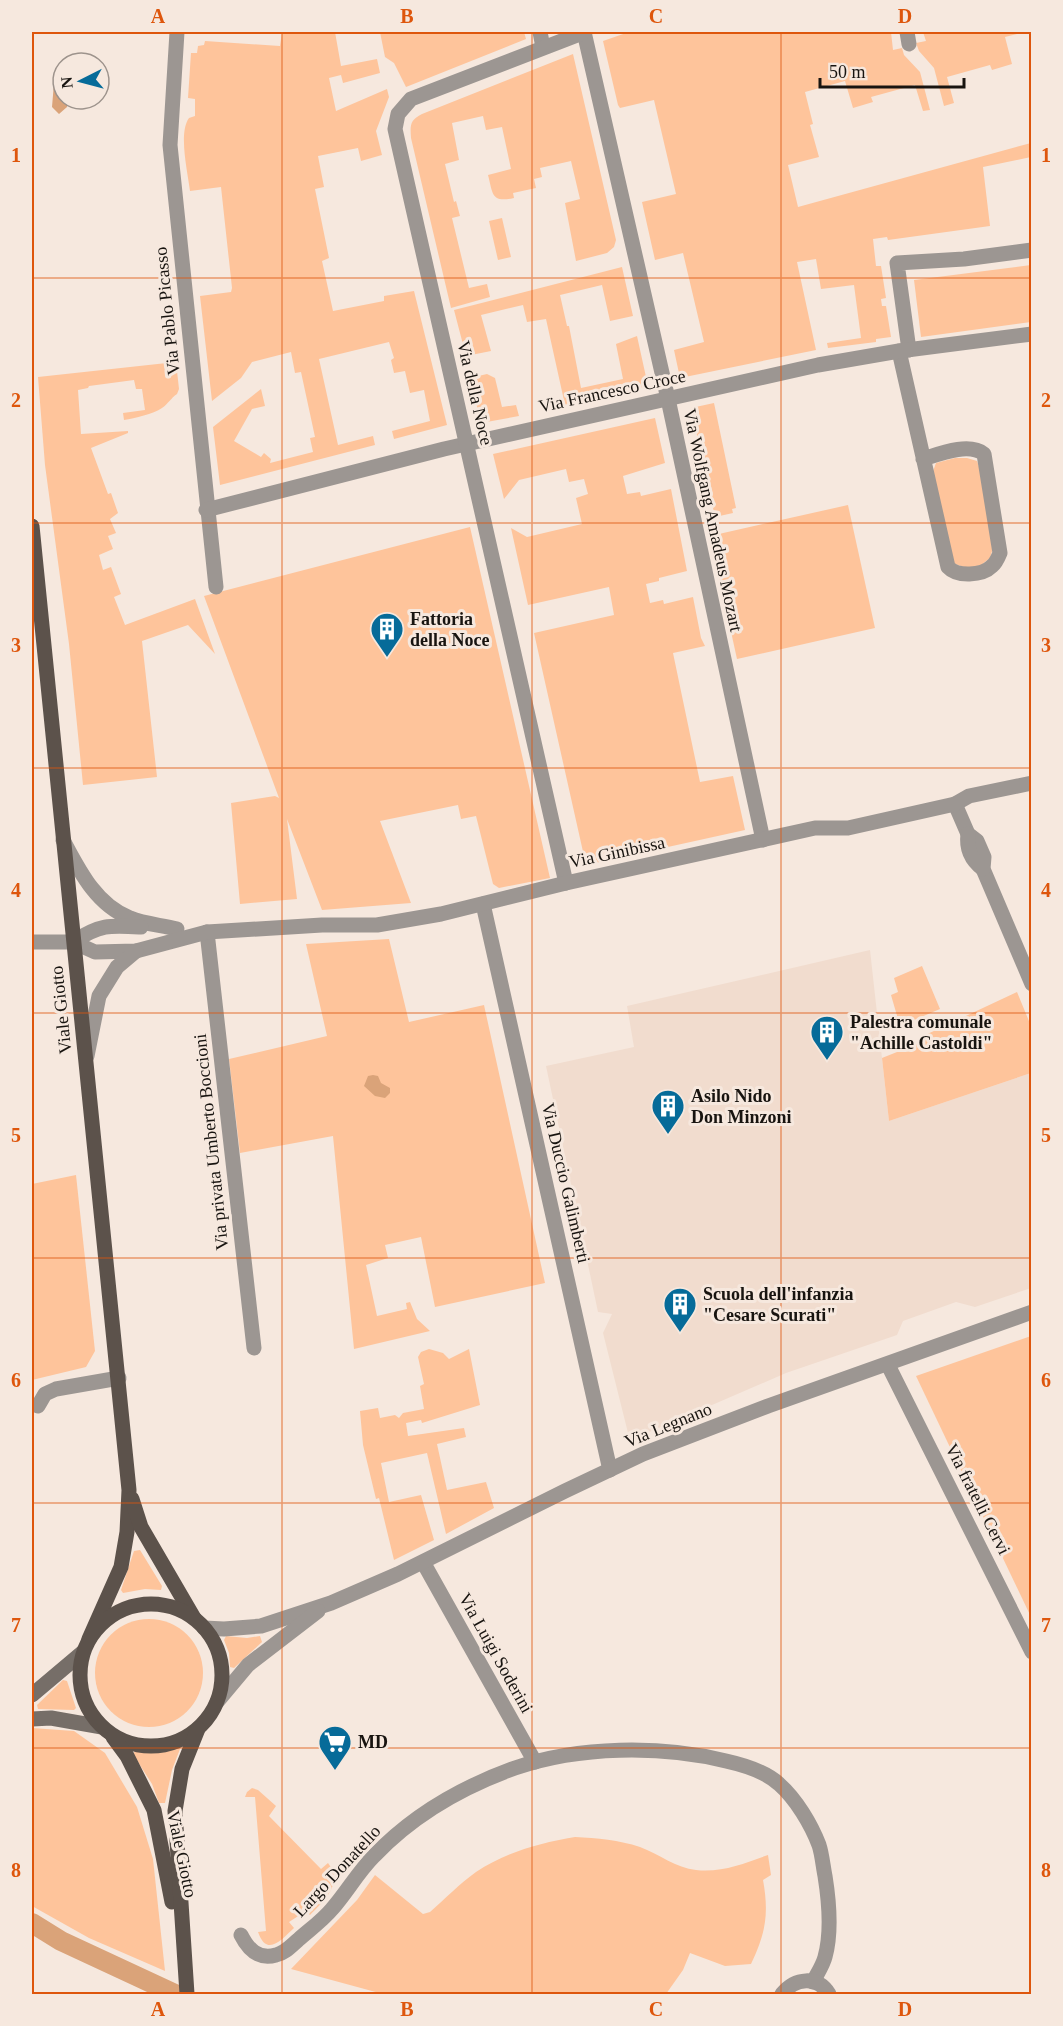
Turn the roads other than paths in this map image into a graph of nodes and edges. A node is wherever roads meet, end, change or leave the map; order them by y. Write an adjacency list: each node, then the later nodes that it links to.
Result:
1 (177, 32): 10 (street, Via Pablo Picasso)
2 (584, 32): 3 (street, Via della Noce); 7 (street, Via Wolfgang Amadeus Mozart)
3 (541, 39): 8 (street, Via della Noce)
4 (1032, 250): 6 (street)
5 (1032, 334): 6 (street, Via Francesco Croce)
6 (904, 350): 7 (street, Via Francesco Croce); 9 (street)
7 (668, 399): 8 (street, Via Francesco Croce); 16 (street, Via Wolfgang Amadeus Mozart)
8 (467, 444): 10 (street, Via Francesco Croce); 17 (street, Via della Noce)
9 (922, 459): 9 (street)
10 (206, 510): 12 (street, Via Pablo Picasso)
11 (32, 526): 15 (main road, Viale Giotto)
12 (216, 587)
13 (1032, 783): 14 (street, Via Ginibissa)
14 (955, 804): 16 (street, Via Ginibissa); 24 (street)
15 (63, 839): 19 (street, Via Ginibissa); 22 (main road, Viale Giotto)
16 (763, 840): 17 (street, Via Ginibissa)
17 (566, 883): 18 (street, Via Ginibissa)
18 (483, 904): 20 (street, Via Ginibissa); 31 (street, Via Duccio Galimberti)
19 (177, 929): 20 (street, Via Ginibissa); 22 (street, Via Ginibissa)
20 (207, 932): 23 (street, Via Ginibissa); 27 (street, Via privata Umberto Boccioni)
21 (32, 942): 22 (street)
22 (73, 942): 23 (street, Via Ginibissa); 25 (main road, Viale Giotto)
23 (136, 951): 25 (street, Via Ginibissa)
24 (1032, 984)
25 (86, 1062): 29 (main road, Viale Giotto)
26 (1032, 1312): 28 (street, Via Legnano)
27 (254, 1348)
28 (888, 1365): 31 (street, Via Legnano); 37 (street, Via fratelli Cervi)
29 (119, 1378): 30 (street); 32 (main road, Viale Giotto)
30 (38, 1406)
31 (610, 1470): 33 (street, Via Legnano)
32 (129, 1490): 35 (main road, Viale Giotto); 36 (main road, Viale Giotto)
33 (423, 1562): 34 (street, Via Legnano); 43 (street, Via Luigi Soderini)
34 (331, 1603): 35 (street, Via Legnano); 39 (street, Via Legnano)
35 (200, 1624): 36 (main road); 39 (main road, Viale Giotto)
36 (86, 1646): 38 (street); 42 (main road, Viale Giotto)
37 (1032, 1652)
38 (32, 1695)
39 (217, 1702): 41 (main road, Viale Giotto)
40 (32, 1719): 42 (street)
41 (198, 1728): 42 (main road, Viale Giotto); 45 (main road, Viale Giotto)
42 (107, 1731): 45 (main road, Viale Giotto)
43 (535, 1762): 44 (street, Largo Donatello); 46 (street, Largo Donatello)
44 (240, 1935)
45 (183, 1955): 47 (main road, Viale Giotto)
46 (813, 1982): 48 (street); 49 (street)
47 (187, 1995)
48 (782, 1995)
49 (829, 1995)

